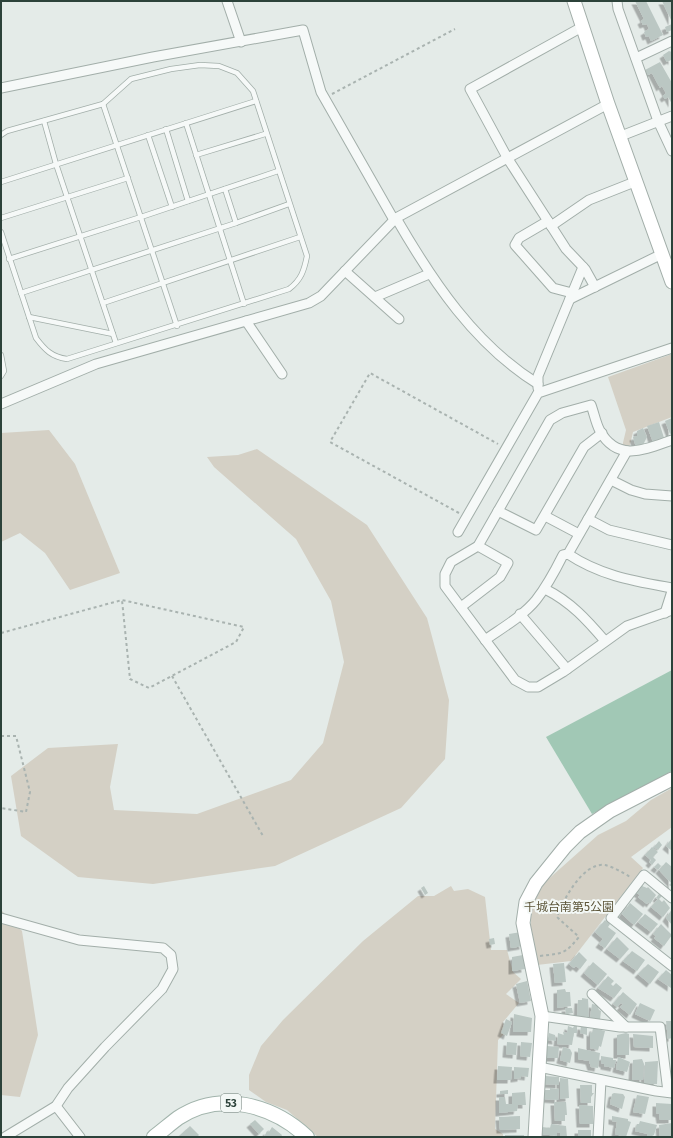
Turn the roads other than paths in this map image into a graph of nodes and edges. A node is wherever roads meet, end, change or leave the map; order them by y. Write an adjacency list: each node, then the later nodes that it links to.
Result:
1 (227, 1): 6 (street)
2 (574, 1): 4 (street)
3 (618, 1): 7 (street)
4 (582, 27): 11 (street); 24 (street)
5 (672, 40): 7 (street)
6 (241, 42): 8 (street); 38 (street)
7 (636, 58): 14 (street)
8 (1, 88)
9 (256, 101): 10 (lane); 15 (lane); 18 (lane)
10 (103, 104): 13 (lane); 21 (lane)
11 (608, 104): 20 (street); 24 (street)
12 (672, 116): 14 (street)
13 (44, 120): 19 (lane); 25 (lane)
14 (658, 121): 20 (street); 22 (street)
15 (186, 123): 16 (lane); 23 (lane)
16 (166, 129): 17 (lane); 33 (lane)
17 (148, 134): 21 (lane); 35 (lane)
18 (266, 134): 23 (lane); 26 (lane)
19 (1, 135)
20 (621, 136): 28 (street)
21 (116, 144): 25 (lane); 27 (lane)
22 (672, 150)
23 (196, 155): 31 (lane)
24 (508, 159): 38 (street); 40 (street)
25 (56, 164): 29 (lane); 32 (lane)
26 (278, 171): 30 (lane); 34 (lane)
27 (128, 178): 32 (lane); 37 (lane)
28 (637, 180): 40 (street); 46 (street)
29 (1, 182)
30 (225, 189): 31 (lane); 39 (lane)
31 (208, 194): 33 (lane); 41 (lane)
32 (67, 197): 36 (lane); 43 (lane)
33 (188, 201): 35 (lane)
34 (289, 204): 39 (lane); 44 (lane)
35 (172, 207): 37 (lane)
36 (1, 218)
37 (141, 218): 43 (lane); 45 (lane)
38 (395, 219): 51 (street); 52 (street)
39 (236, 223): 41 (lane)
40 (549, 224): 49 (street); 57 (street)
41 (219, 228): 45 (lane); 48 (lane)
42 (1, 232): 47 (lane)
43 (80, 236): 47 (lane); 50 (lane)
44 (300, 237): 48 (lane); 60 (lane)
45 (152, 250): 50 (lane); 53 (lane)
46 (662, 254): 54 (street); 55 (street)
47 (9, 259): 56 (lane)
48 (230, 262): 53 (lane); 60 (lane)
49 (583, 266): 55 (street); 57 (street)
50 (92, 270): 56 (lane); 59 (lane)
51 (345, 271): 58 (street); 63 (street)
52 (429, 274): 58 (street); 71 (street)
53 (162, 282): 59 (lane); 64 (lane)
54 (672, 282)
55 (595, 287): 57 (street)
56 (21, 293): 61 (lane)
57 (571, 296): 71 (street)
58 (375, 297): 62 (street)
59 (103, 303): 65 (lane)
60 (244, 304): 64 (lane)
61 (29, 317): 65 (lane); 66 (lane)
62 (399, 319)
63 (246, 321): 69 (street); 72 (street)
64 (177, 326): 66 (lane)
65 (113, 334): 66 (lane)
66 (116, 343)
67 (672, 348): 71 (street)
68 (1, 355): 70 (lane)
69 (282, 374)
70 (1, 376)
71 (538, 389): 81 (street)
72 (1, 404)
73 (602, 433): 75 (street); 78 (street); 79 (street)
74 (672, 440): 75 (street)
75 (627, 451): 76 (street)
76 (611, 480): 77 (street); 80 (street)
77 (672, 496)
78 (498, 511): 79 (street); 84 (street)
79 (544, 516): 82 (street)
80 (588, 519): 82 (street); 83 (street)
81 (458, 532)
82 (579, 534): 85 (street)
83 (672, 545)
84 (478, 546): 88 (street); 88 (street)
85 (568, 554): 86 (street); 87 (street)
86 (545, 589): 90 (street); 92 (street)
87 (672, 589): 89 (street)
88 (461, 607): 91 (street)
89 (668, 611): 92 (street)
90 (520, 614): 91 (street); 93 (street)
91 (485, 640): 93 (street)
92 (605, 642): 93 (street)
93 (567, 669)
94 (672, 779): 99 (street)
95 (672, 898): 97 (street)
96 (1, 918): 104 (street)
97 (672, 966)
98 (592, 994): 100 (street)
99 (542, 1016): 100 (street); 101 (street)
100 (626, 1027): 103 (street)
101 (539, 1067): 102 (street); 109 (street)
102 (601, 1080): 103 (street); 110 (street)
103 (670, 1092)
104 (56, 1106): 105 (street); 106 (street)
105 (6, 1137)
106 (80, 1137)
107 (154, 1137): 108 (main road, 53)
108 (307, 1137)
109 (535, 1137)
110 (600, 1137)

